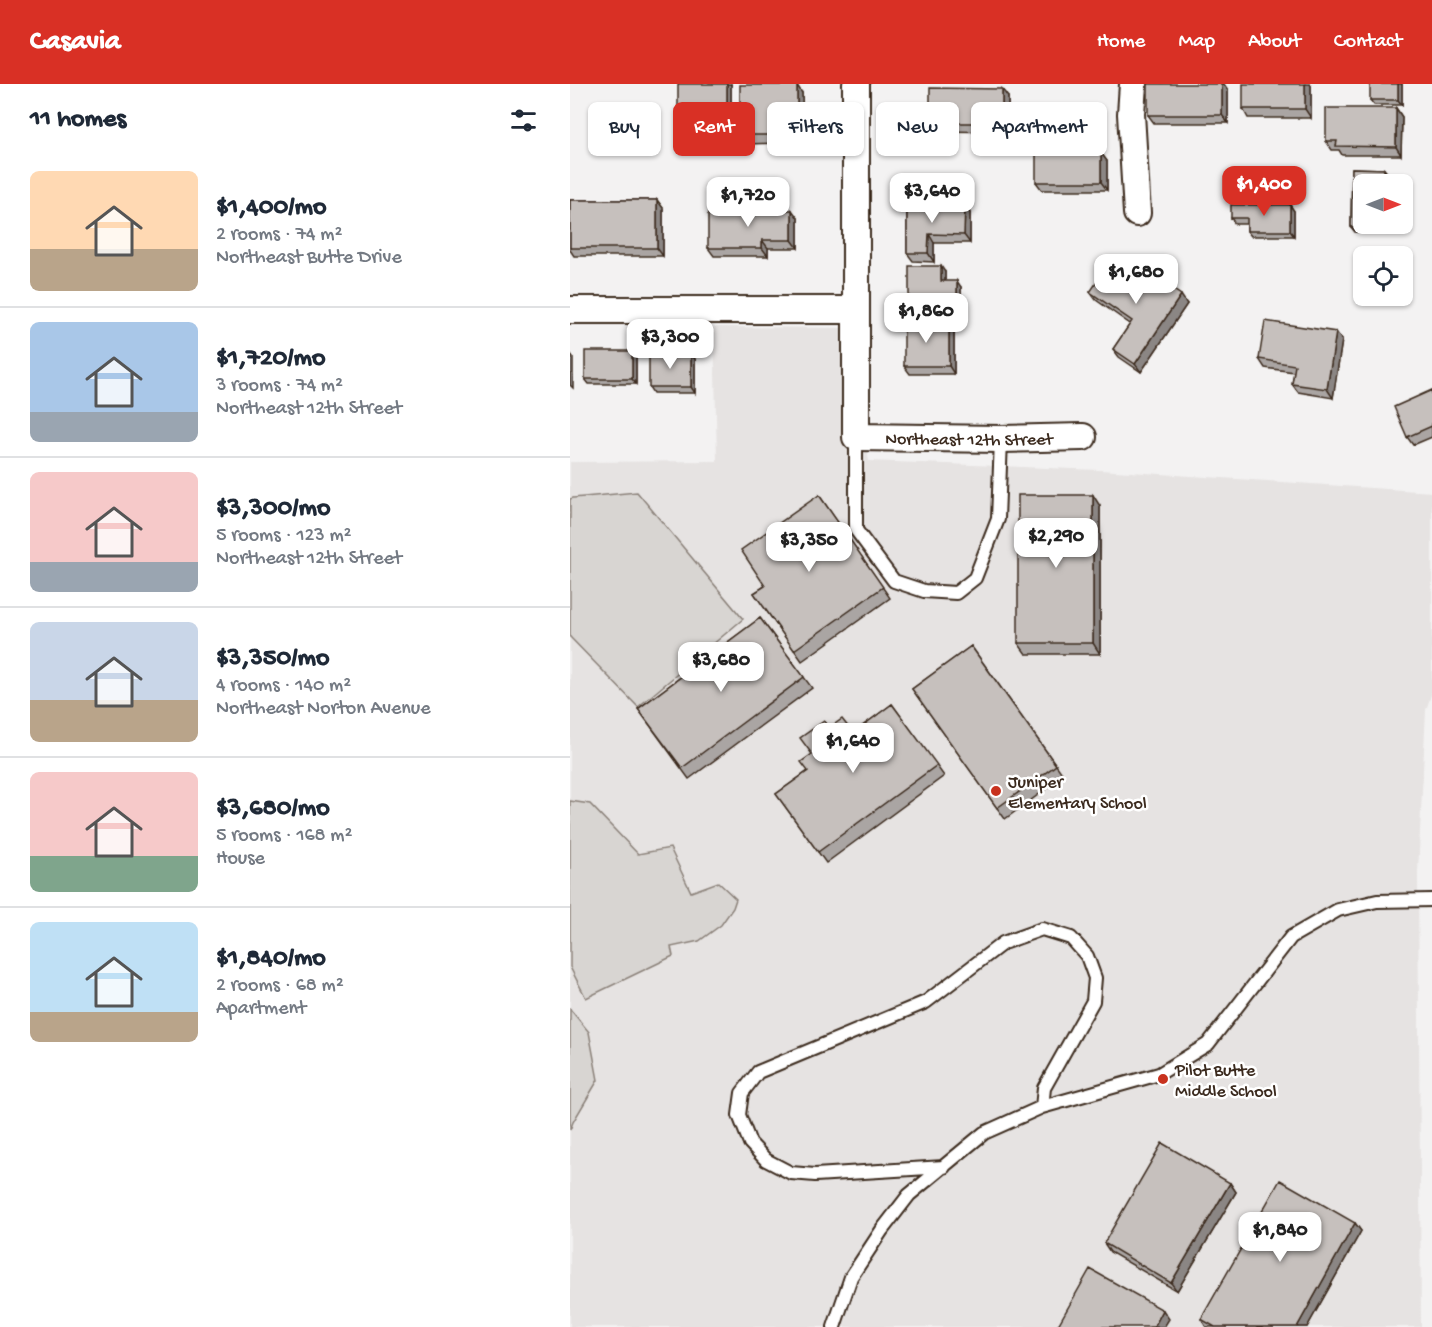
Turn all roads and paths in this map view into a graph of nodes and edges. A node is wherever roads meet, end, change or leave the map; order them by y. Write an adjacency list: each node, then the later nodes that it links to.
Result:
1 (856, 84): 5 (street)
2 (1133, 84): 3 (street)
3 (1137, 213)
4 (570, 310): 5 (street)
5 (856, 310): 6 (street)
6 (856, 437): 8 (street, Northeast 12th Street); 8 (lane)
7 (1083, 437): 8 (street, Northeast 12th Street)
8 (1001, 439)
9 (1432, 900): 10 (lane)
10 (1042, 1107): 11 (lane); 11 (lane)
11 (944, 1167): 12 (lane)
12 (834, 1327)

